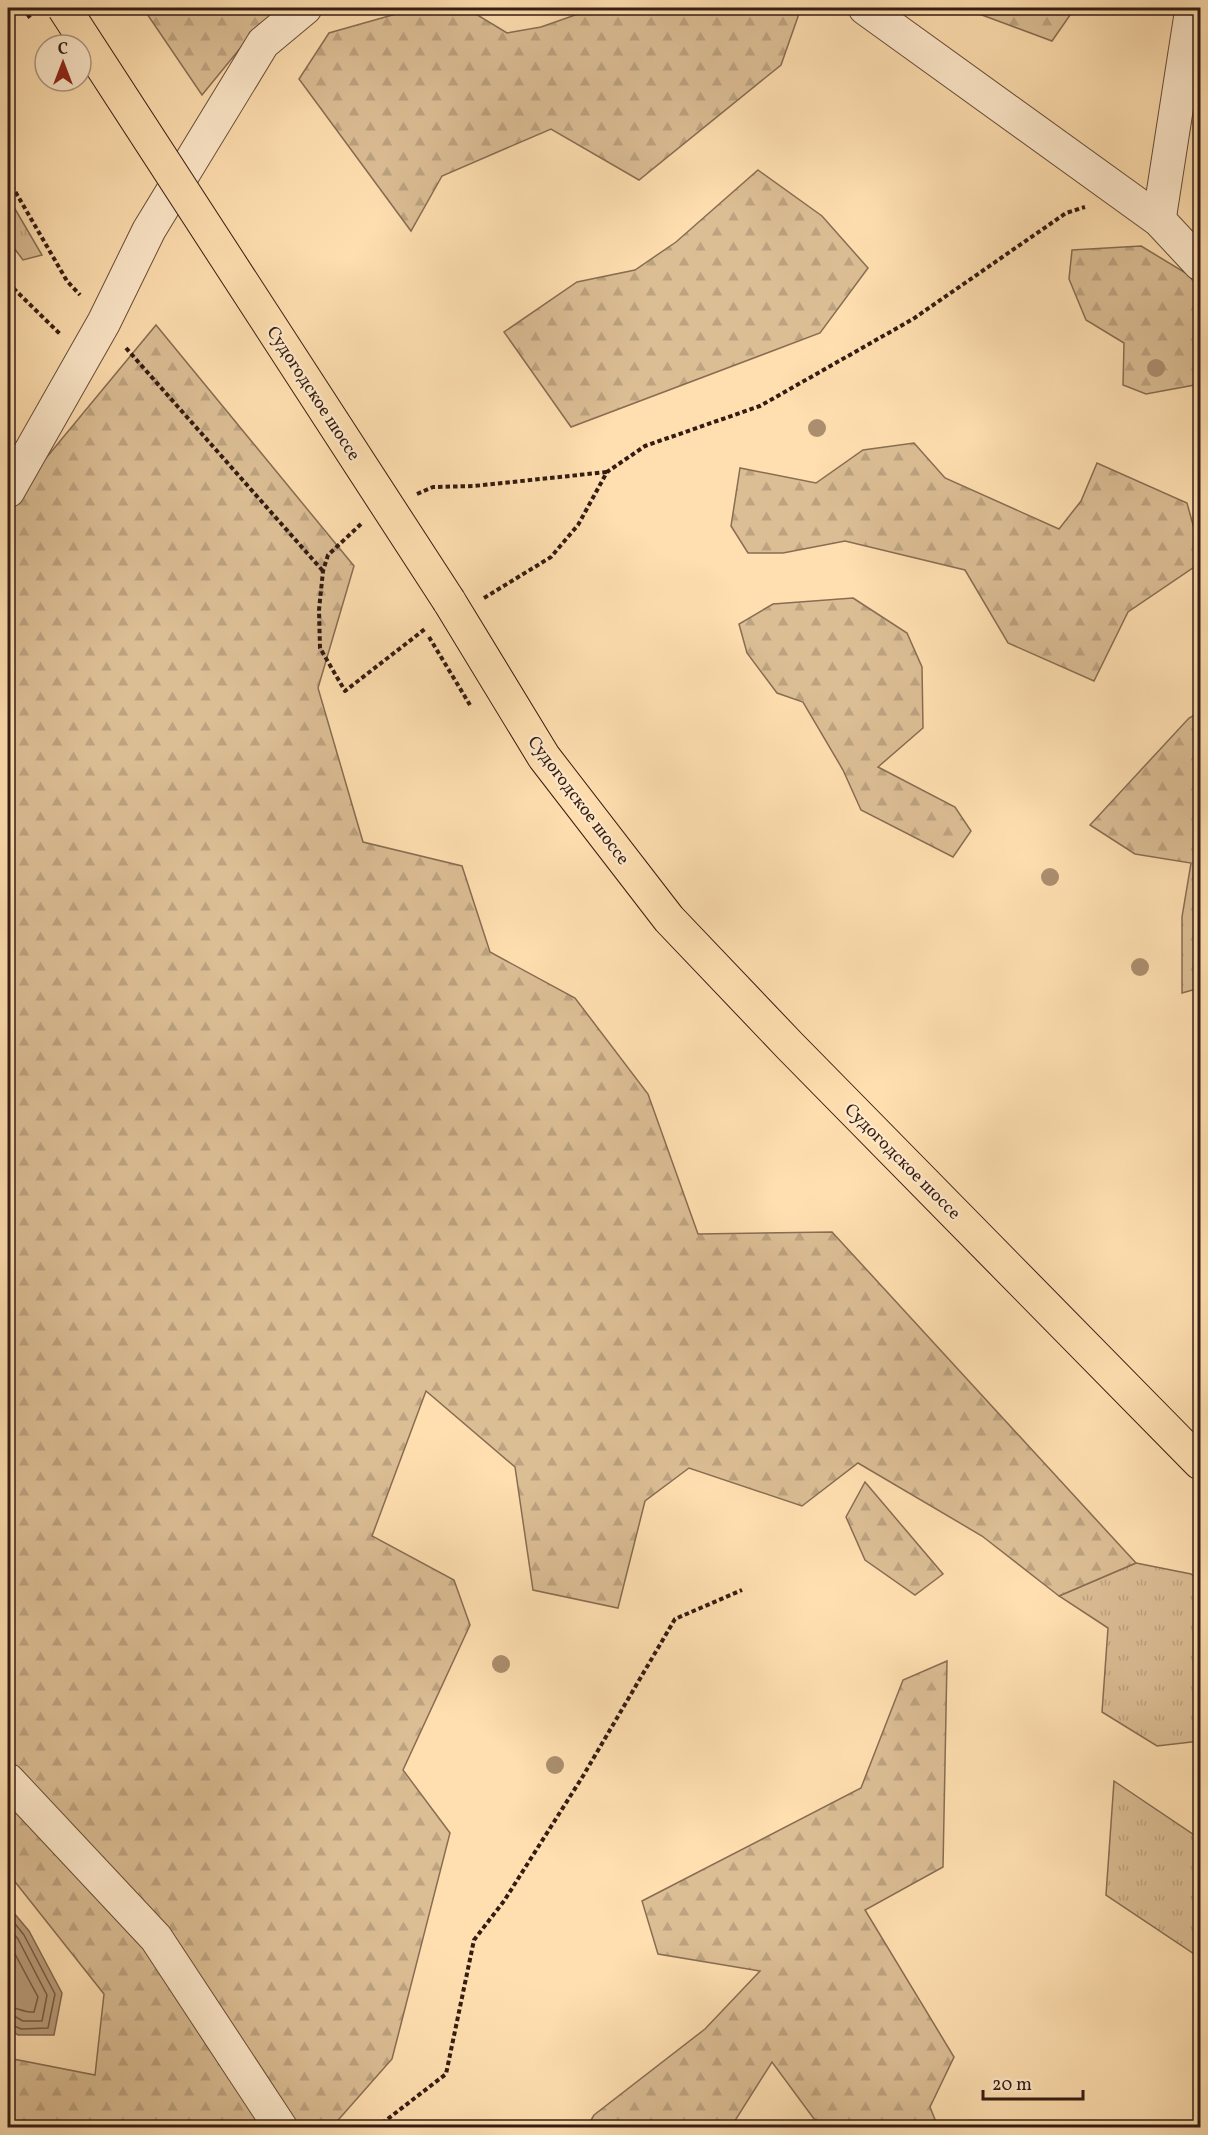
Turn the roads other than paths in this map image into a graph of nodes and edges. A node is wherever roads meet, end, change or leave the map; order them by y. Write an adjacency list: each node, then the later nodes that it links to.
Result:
1 (64, 8): 8 (main road, Судогодское шоссе, bridge)
2 (305, 8): 7 (street)
3 (865, 8): 5 (street)
4 (1192, 8): 5 (street)
5 (1159, 220): 6 (street)
6 (1200, 264)
7 (8, 491)
8 (1200, 1463)
9 (8, 1780): 10 (street)
10 (281, 2127)

